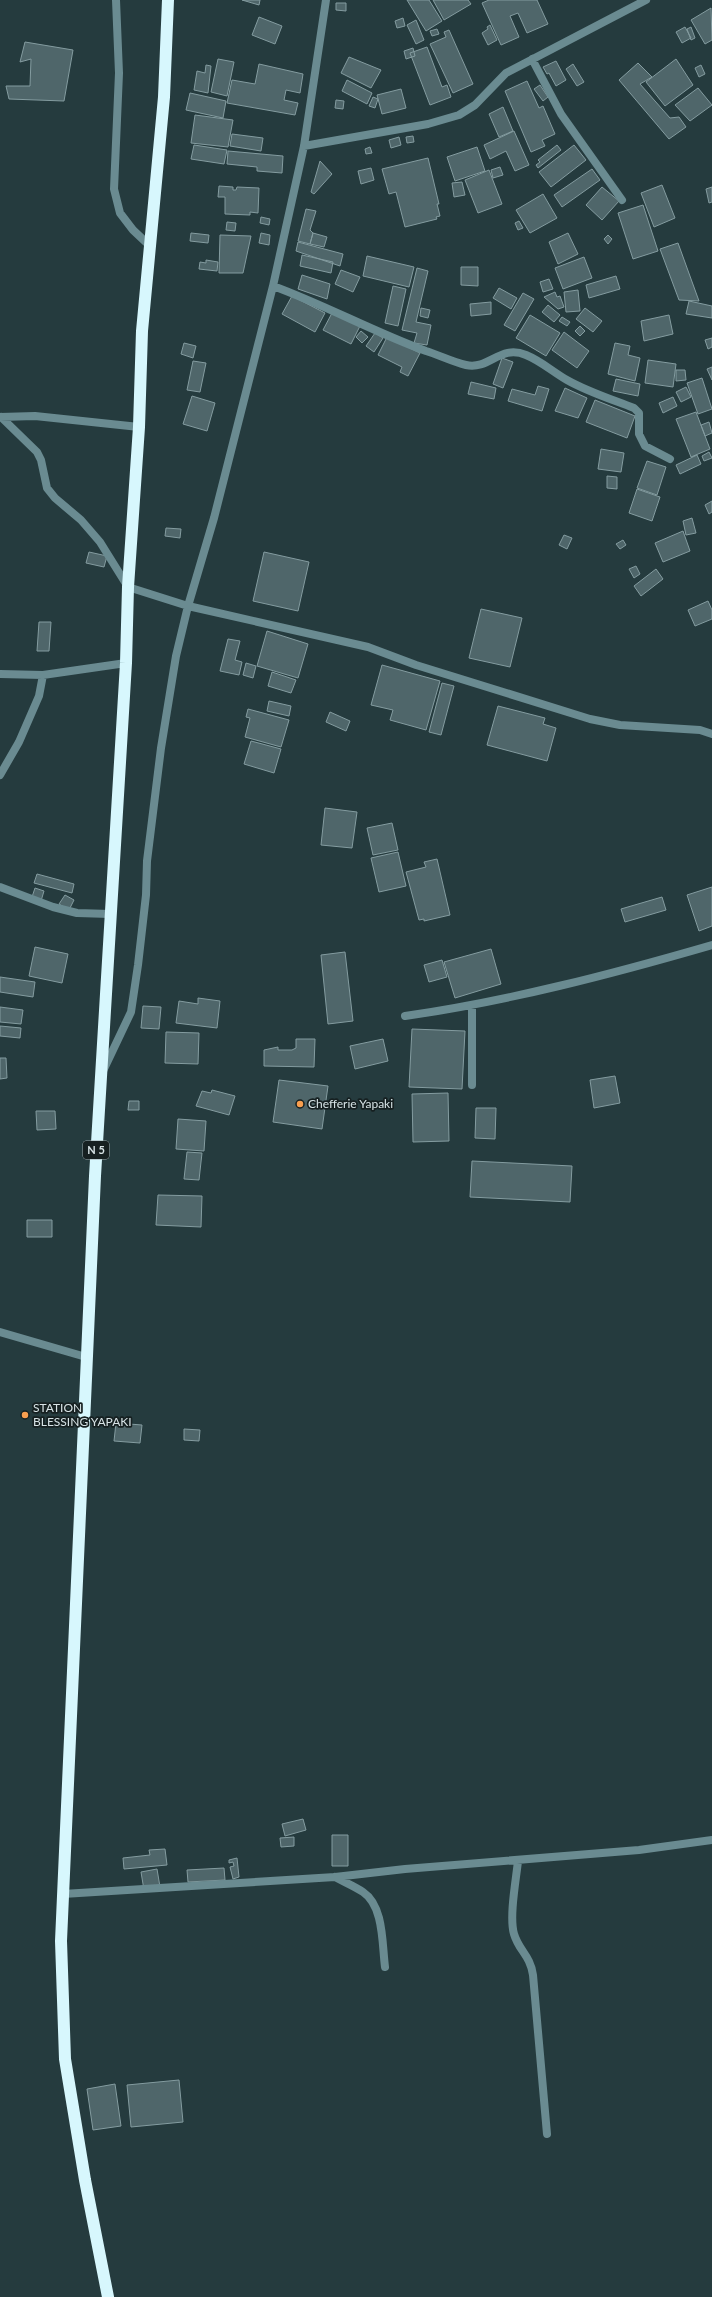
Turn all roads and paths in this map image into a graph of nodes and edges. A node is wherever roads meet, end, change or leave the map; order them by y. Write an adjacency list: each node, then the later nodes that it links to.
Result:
1 (116, 0): 8 (street)
2 (168, 0): 8 (highway, N 5)
3 (326, 0): 6 (street)
4 (646, 0): 5 (street)
5 (532, 59): 6 (street); 7 (street)
6 (304, 146): 9 (street)
7 (622, 200)
8 (150, 246): 11 (highway, N 5)
9 (273, 286): 12 (street); 14 (street)
10 (0, 417): 11 (street); 13 (street)
11 (139, 427): 13 (highway, N 5)
12 (670, 459)
13 (128, 587): 14 (street); 15 (highway, N 5)
14 (188, 606): 18 (street); 25 (street)
15 (126, 663): 17 (street); 21 (highway, N 5)
16 (0, 674): 17 (street)
17 (43, 675): 19 (street)
18 (712, 734)
19 (0, 775)
20 (0, 887): 21 (street)
21 (110, 914): 25 (highway, N 5)
22 (712, 945): 23 (street)
23 (472, 1006): 24 (street); 26 (street)
24 (405, 1016)
25 (101, 1075): 28 (highway, N 5)
26 (472, 1085)
27 (0, 1332): 28 (street)
28 (86, 1357): 32 (highway, N 5)
29 (712, 1840): 30 (street)
30 (518, 1861): 31 (street); 34 (street)
31 (335, 1877): 32 (street); 33 (street)
32 (63, 1894): 35 (highway, N 5)
33 (385, 1967)
34 (546, 2134)
35 (108, 2297)

